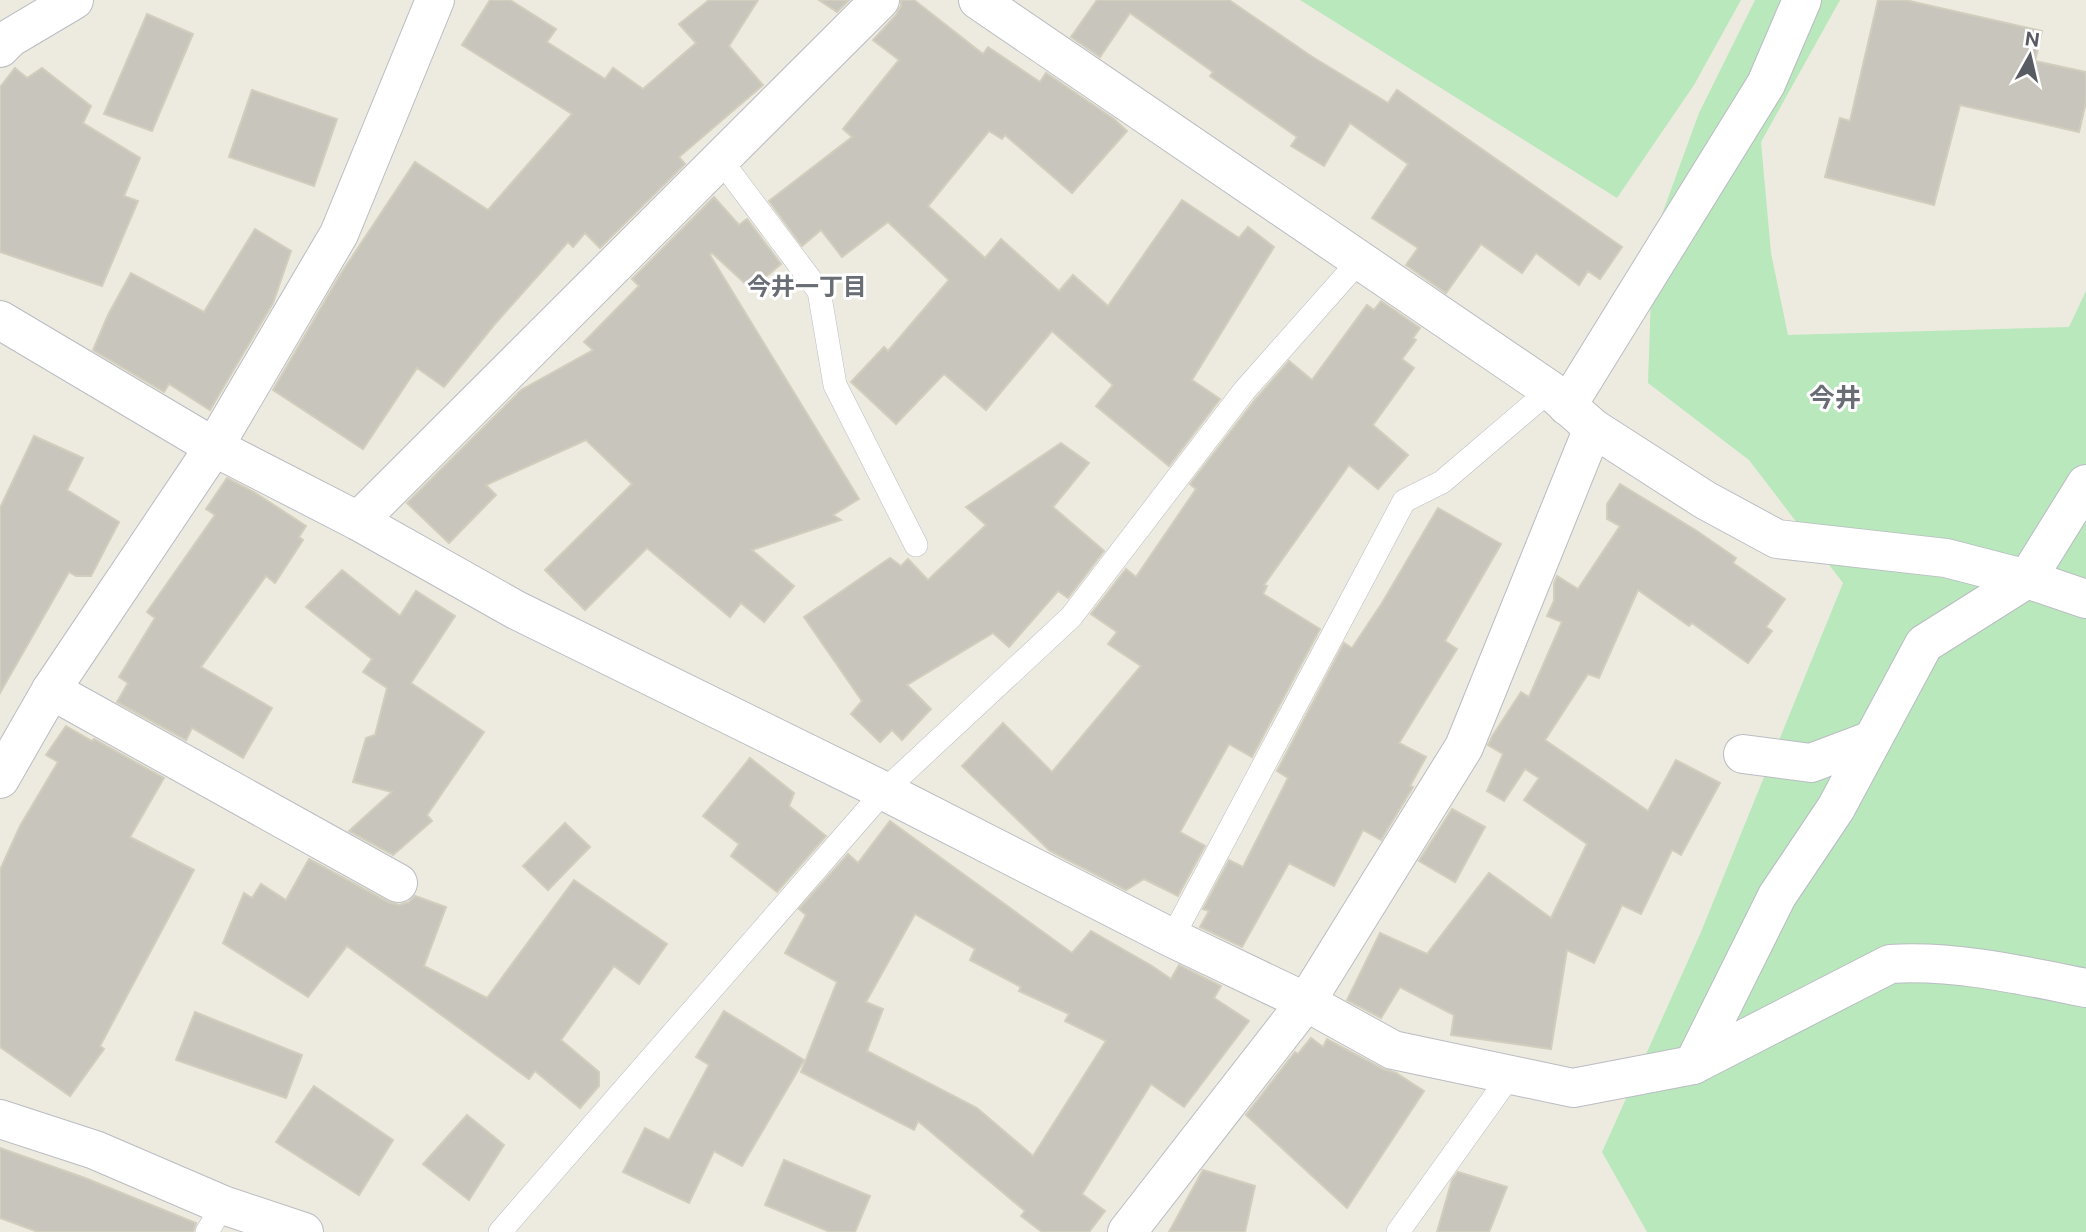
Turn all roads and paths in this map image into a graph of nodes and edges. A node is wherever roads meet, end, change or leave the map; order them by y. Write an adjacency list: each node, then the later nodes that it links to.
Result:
1 (74, 0): 6 (street)
2 (435, 0): 11 (street)
3 (880, 0): 7 (street)
4 (978, 0): 8 (street)
5 (1802, 0): 10 (street)
6 (0, 48)
7 (720, 159): 13 (street); 14 (lane)
8 (1360, 260): 10 (street); 21 (lane)
9 (0, 320): 11 (street)
10 (1570, 408): 15 (street); 23 (lane); 25 (street)
11 (215, 447): 13 (street); 17 (street)
12 (2086, 484): 15 (street)
13 (358, 521): 21 (street)
14 (916, 545)
15 (2026, 579): 16 (street); 18 (street)
16 (2086, 599)
17 (51, 690): 20 (street); 22 (street)
18 (1872, 740): 19 (street); 26 (street)
19 (1743, 754)
20 (0, 779)
21 (884, 791): 23 (street); 31 (lane)
22 (398, 883)
23 (1172, 938): 25 (street)
24 (2086, 988): 26 (street)
25 (1306, 1002): 27 (street); 32 (street)
26 (1693, 1065): 27 (street)
27 (1511, 1074): 33 (lane)
28 (0, 1119): 29 (street)
29 (215, 1219): 30 (street)
30 (304, 1232)
31 (500, 1232)
32 (1127, 1232)
33 (1398, 1232)

